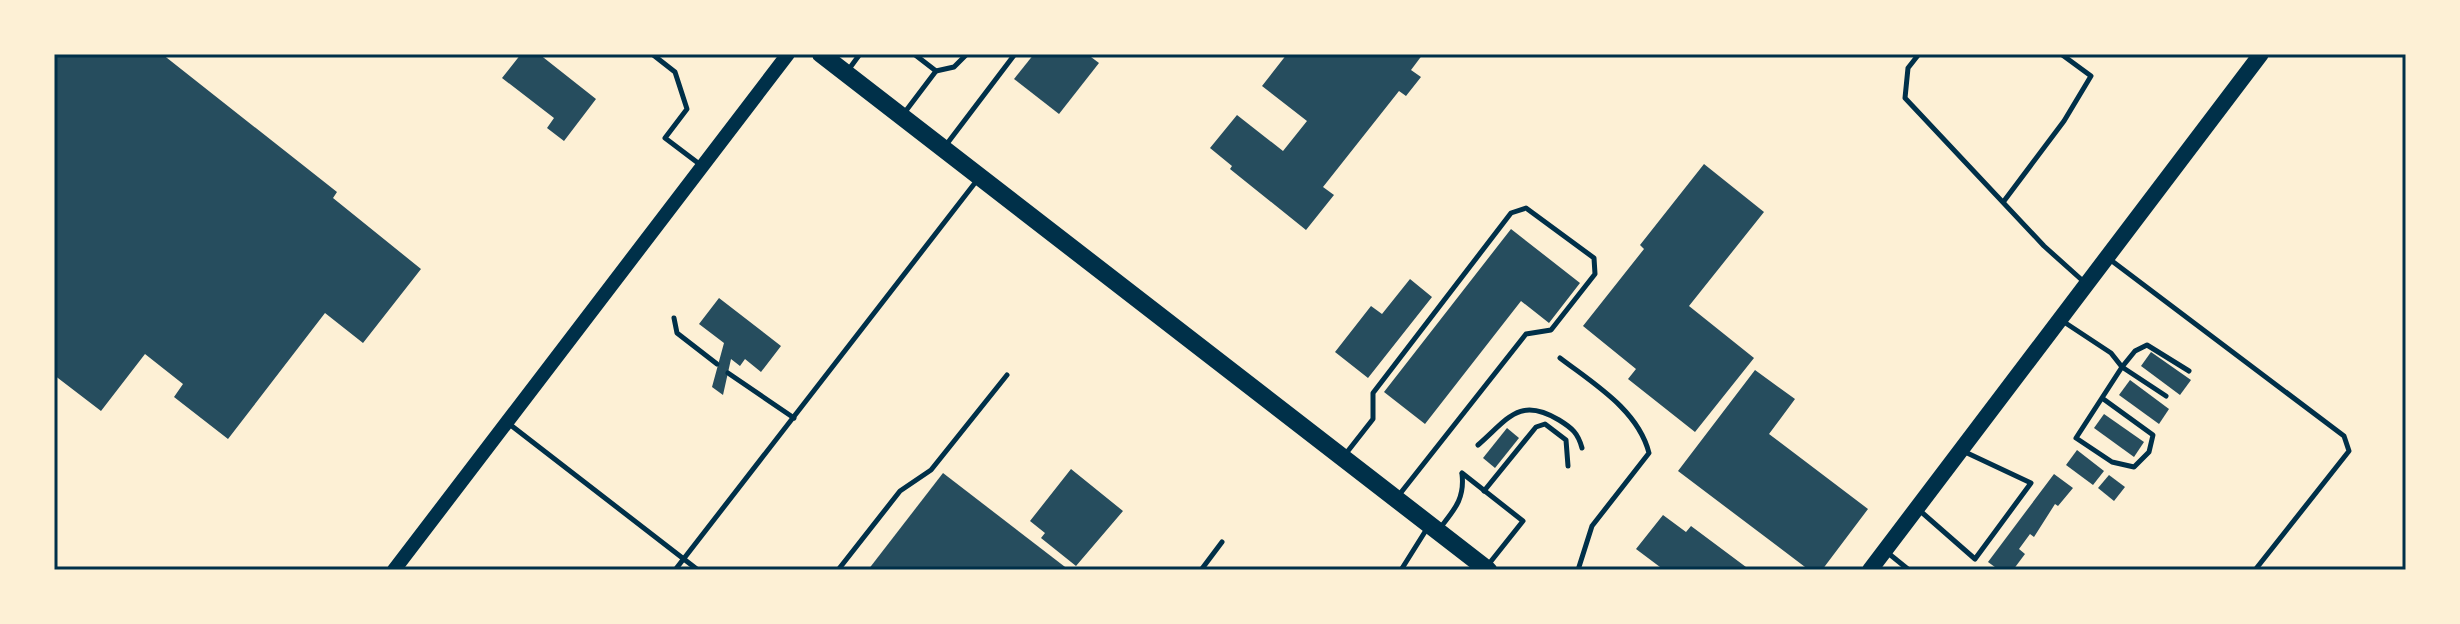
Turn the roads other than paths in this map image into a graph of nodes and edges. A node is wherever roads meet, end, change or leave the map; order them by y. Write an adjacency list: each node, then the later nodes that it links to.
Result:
1 (652, 54): 15 (lane)
2 (788, 54): 15 (street)
3 (821, 54): 12 (highway)
4 (860, 54): 12 (lane)
5 (914, 54): 11 (lane)
6 (967, 54): 11 (lane)
7 (1015, 54): 14 (lane)
8 (1919, 54): 17 (lane)
9 (2061, 54): 17 (lane)
10 (2261, 54): 18 (main road)
11 (936, 71): 13 (lane)
12 (846, 73): 13 (highway)
13 (901, 117): 14 (highway)
14 (943, 149): 16 (highway)
15 (702, 167): 31 (street)
16 (979, 178): 30 (lane); 35 (highway)
17 (2004, 201): 19 (lane)
18 (2107, 257): 19 (main road); 54 (lane)
19 (2087, 284): 21 (main road)
20 (674, 318): 23 (lane)
21 (2060, 320): 24 (lane); 34 (main road)
22 (1560, 358): 51 (lane)
23 (717, 364)
24 (2122, 367): 25 (lane); 28 (lane); 29 (lane)
25 (2189, 371)
26 (728, 373): 30 (lane)
27 (1007, 375): 48 (lane)
28 (2166, 396)
29 (2102, 398): 29 (lane)
30 (794, 418): 43 (lane)
31 (507, 422): 43 (lane); 45 (street)
32 (1478, 445): 33 (lane)
33 (1582, 448)
34 (1961, 450): 39 (main road); 39 (lane)
35 (1343, 458): 38 (highway); 38 (lane)
36 (1568, 466): 37 (lane)
37 (1484, 491): 40 (lane); 44 (lane)
38 (1396, 499): 40 (highway)
39 (1917, 509): 42 (main road)
40 (1433, 528): 44 (highway); 50 (lane)
41 (1222, 542): 49 (lane)
42 (1885, 551): 52 (main road); 53 (lane)
43 (684, 559): 46 (lane); 47 (lane)
44 (1487, 569)
45 (394, 570)
46 (675, 570)
47 (698, 570)
48 (838, 570)
49 (1201, 570)
50 (1401, 570)
51 (1578, 570)
52 (1870, 570)
53 (1909, 570)
54 (2255, 570)

